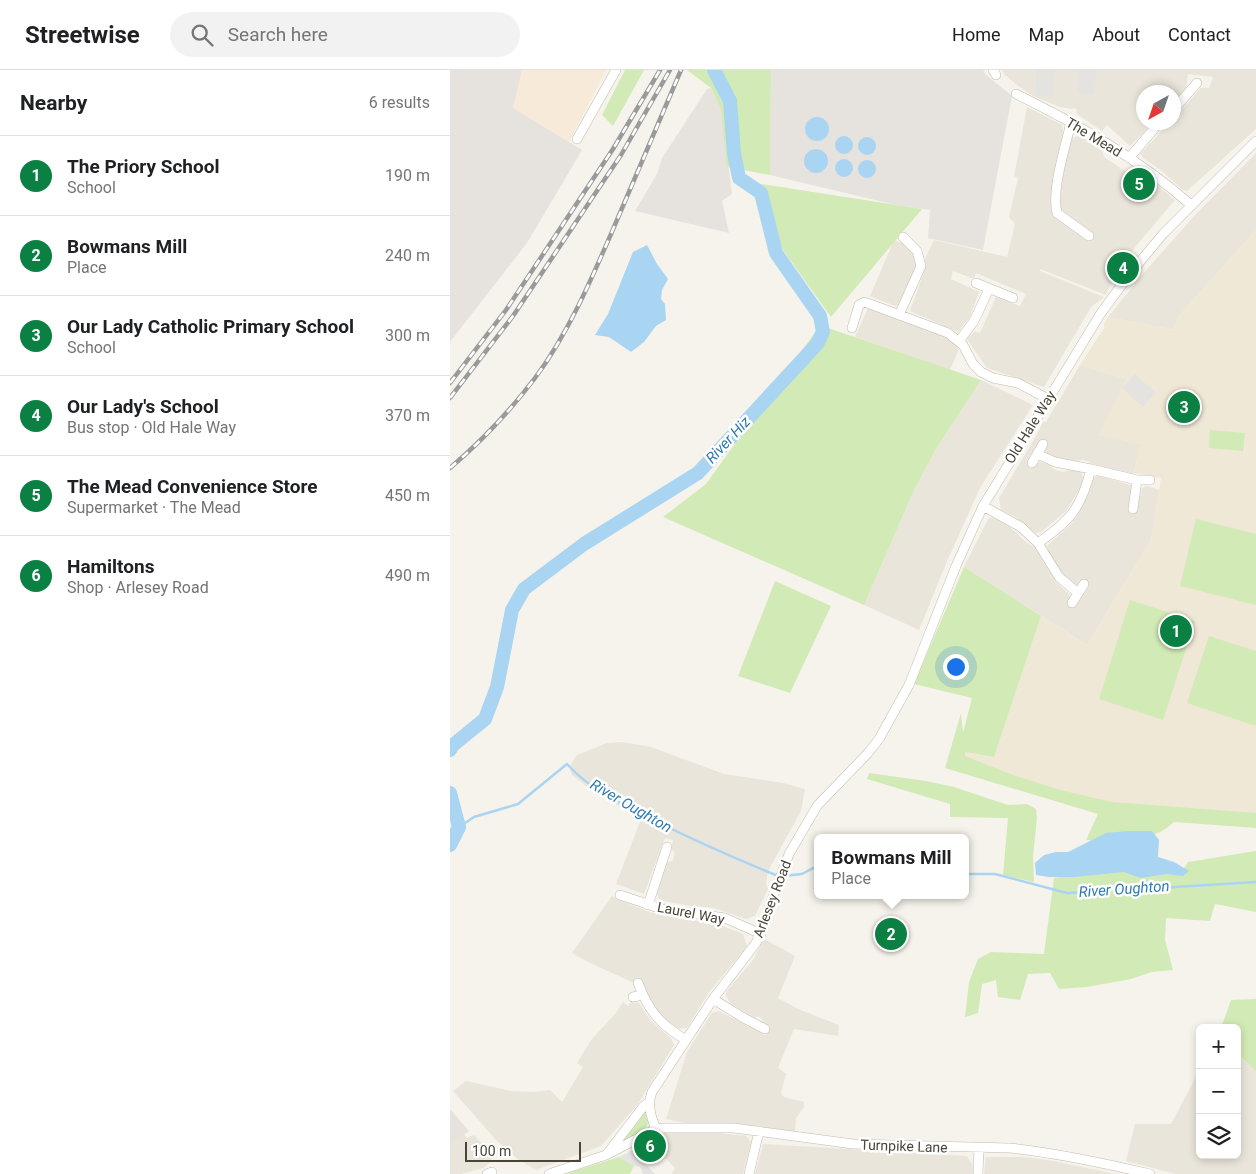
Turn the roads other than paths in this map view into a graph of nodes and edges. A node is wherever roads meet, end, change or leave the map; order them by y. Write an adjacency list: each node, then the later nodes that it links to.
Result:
1 (616, 70): 7 (street)
2 (1197, 84): 4 (street)
3 (1016, 94): 5 (street, The Mead)
4 (1181, 101)
5 (1071, 122): 9 (street, The Mead); 11 (street)
6 (1153, 130): 9 (street)
7 (577, 139)
8 (1256, 141): 10 (street, Old Hale Way)
9 (1129, 158): 10 (street, The Mead)
10 (1191, 205): 19 (street, Old Hale Way)
11 (1089, 236)
12 (903, 237): 16 (street)
13 (976, 283): 14 (street)
14 (989, 289): 15 (street); 18 (street)
15 (1014, 298)
16 (899, 315): 17 (street); 18 (street)
17 (852, 328)
18 (958, 341): 19 (street)
19 (1048, 399): 26 (street, Old Hale Way)
20 (1043, 444): 21 (street)
21 (1037, 454): 22 (street); 23 (street)
22 (1032, 462)
23 (1091, 469): 24 (street); 28 (street)
24 (1138, 480): 25 (street); 27 (street)
25 (1150, 480)
26 (983, 506): 28 (street); 32 (street, Old Hale Way)
27 (1133, 509)
28 (1038, 543): 30 (street)
29 (1084, 584): 30 (street)
30 (1078, 593): 31 (street)
31 (1072, 603)
32 (868, 753): 36 (street, Arlesey Road)
33 (667, 847): 35 (street, Laurel Way)
34 (620, 895): 35 (street, Laurel Way)
35 (648, 905): 36 (street, Laurel Way)
36 (761, 934): 40 (street, Arlesey Road)
37 (638, 983): 38 (street)
38 (643, 995): 39 (street); 42 (street)
39 (633, 998)
40 (713, 999): 41 (street); 42 (street, Arlesey Road)
41 (765, 1029)
42 (686, 1040): 43 (street, Arlesey Road)
43 (650, 1101): 44 (street); 47 (street, Arlesey Road)
44 (656, 1129): 45 (street, Turnpike Lane); 47 (street)
45 (759, 1131): 46 (street, Turnpike Lane); 49 (street)
46 (979, 1148): 50 (street); 51 (street, Turnpike Lane)
47 (606, 1155): 48 (street)
48 (549, 1174)
49 (750, 1174)
50 (978, 1174)
51 (1150, 1174)

